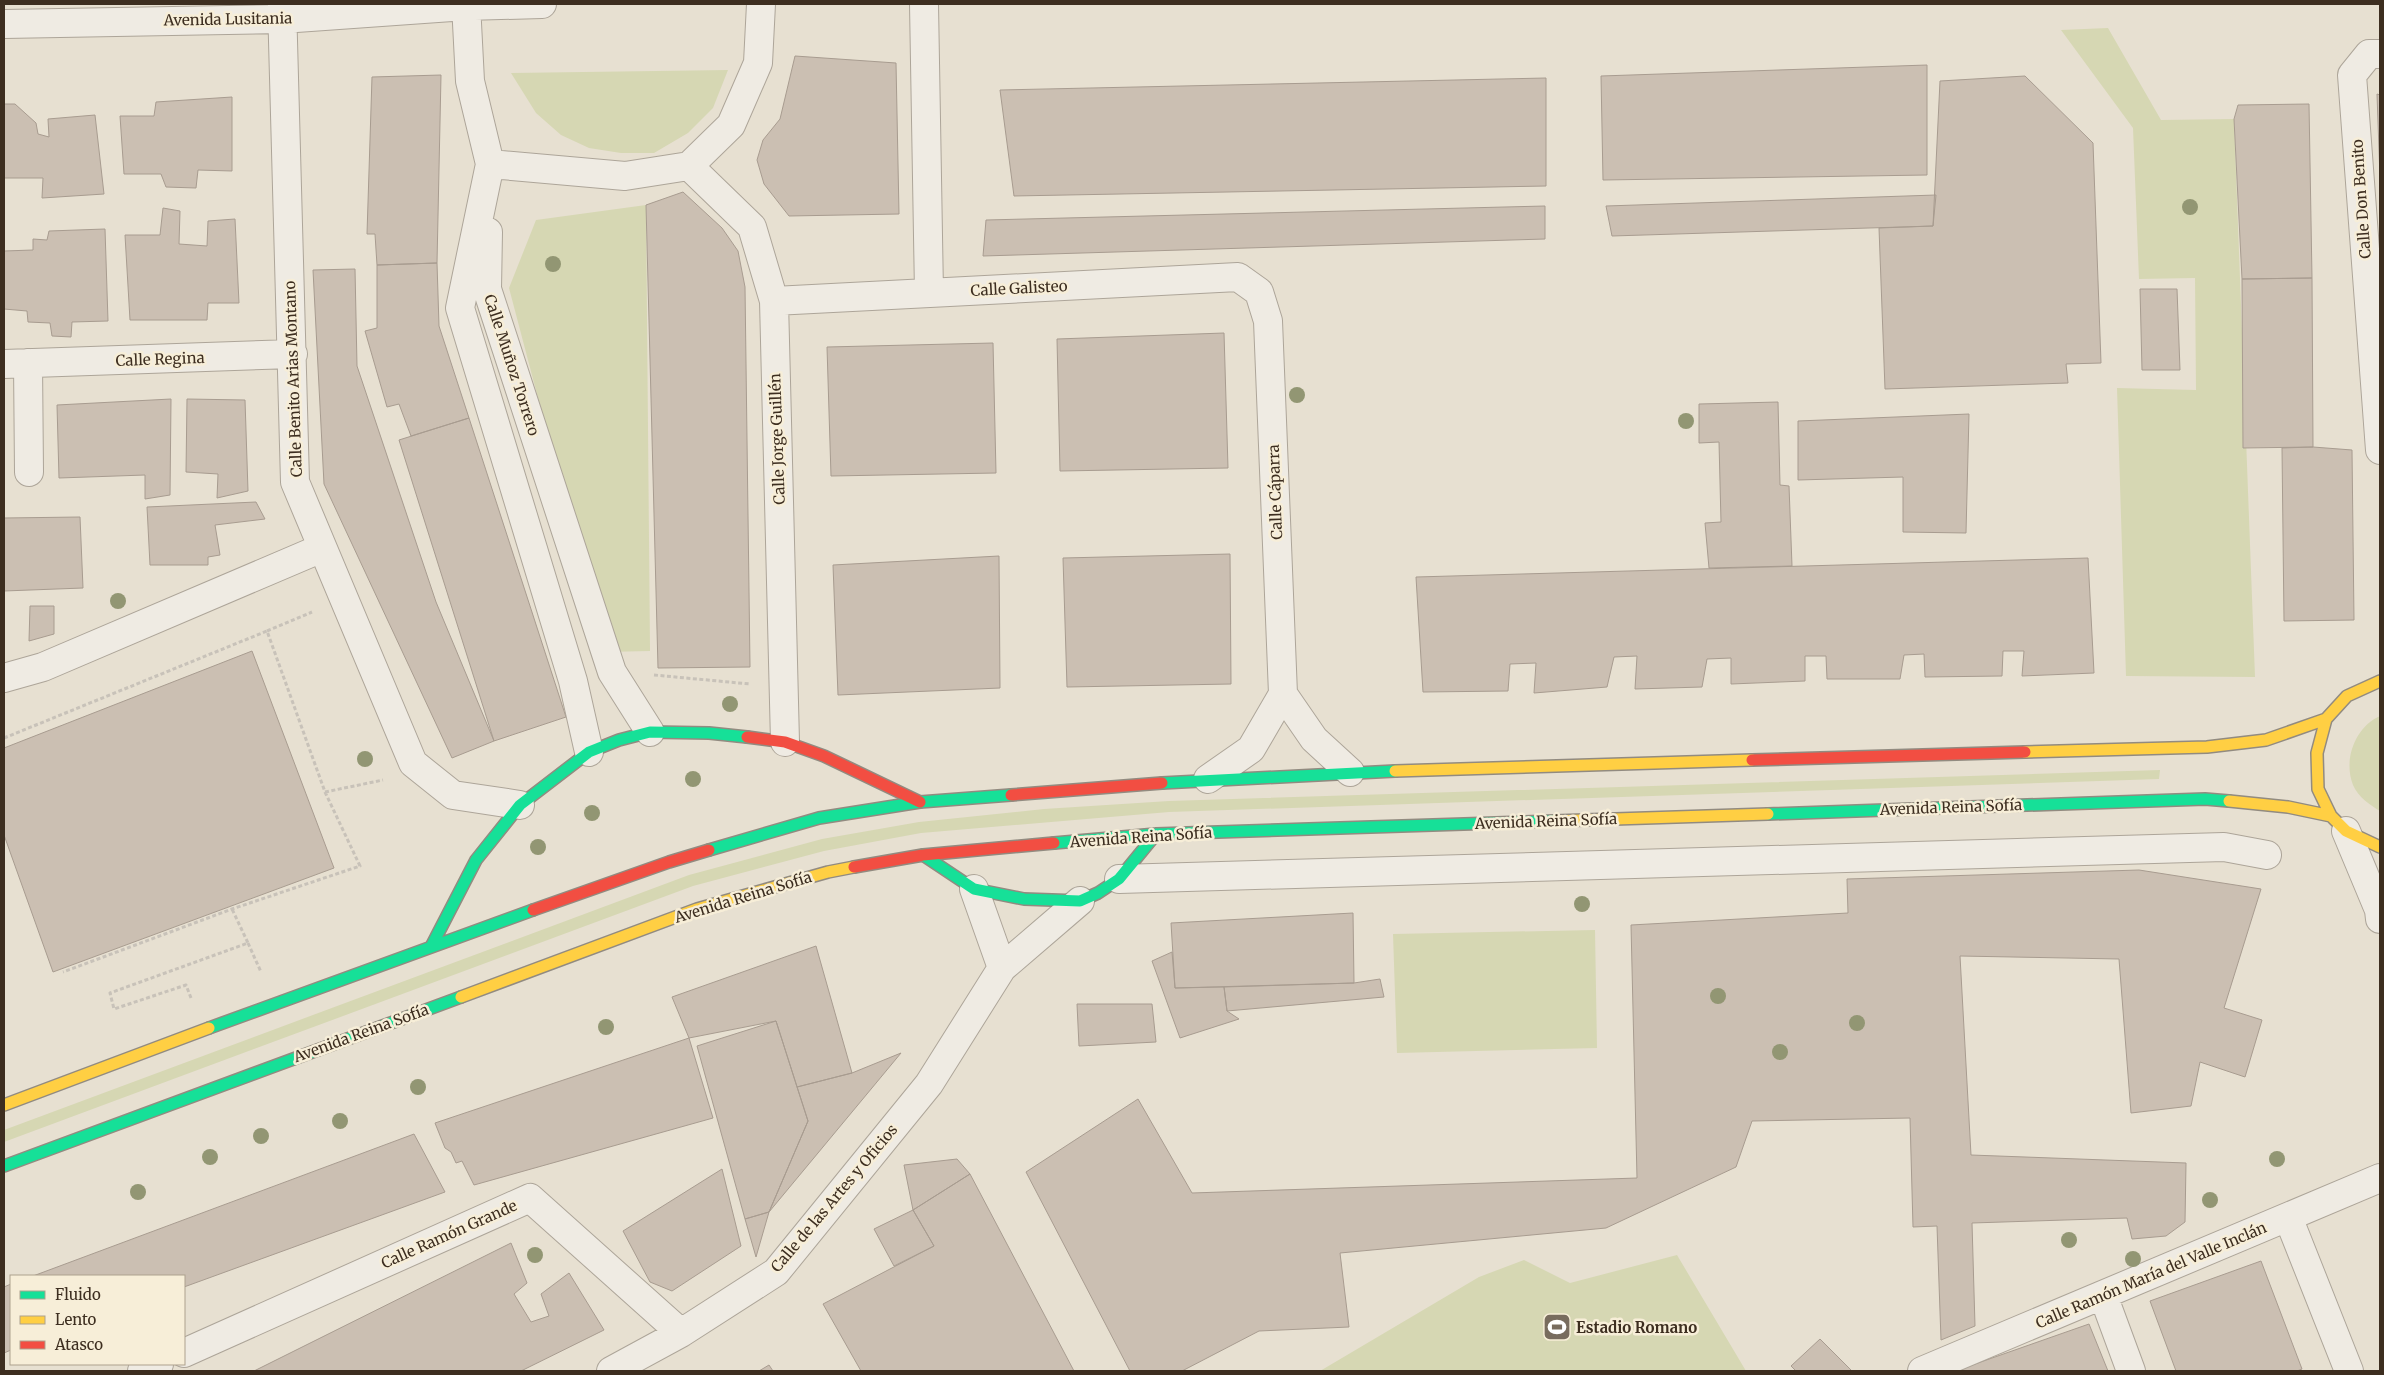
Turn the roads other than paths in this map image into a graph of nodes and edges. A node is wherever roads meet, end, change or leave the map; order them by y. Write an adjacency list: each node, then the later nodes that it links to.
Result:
1 (542, 4): 4 (street, Avenida Lusitania)
2 (761, 4): 9 (street)
3 (924, 4): 11 (street)
4 (466, 5): 5 (street, Avenida Lusitania); 8 (street)
5 (282, 11): 6 (street, Avenida Lusitania); 13 (street, Calle Benito Arias Montano)
6 (4, 24)
7 (2380, 54): 15 (street, Calle Don Benito)
8 (490, 164): 9 (street); 22 (street, Calle Muñoz Torrero); 24 (street, Calle Muñoz Torrero)
9 (689, 166): 12 (street, Calle Jorge Guillén)
10 (1259, 292): 11 (street, Calle Galisteo); 20 (street, Calle Cáparra)
11 (929, 293): 12 (street, Calle Galisteo)
12 (774, 301): 23 (street, Calle Jorge Guillén)
13 (293, 354): 14 (street, Calle Regina); 17 (street, Calle Benito Arias Montano)
14 (16, 364): 16 (street, Calle Regina)
15 (2380, 450)
16 (29, 472)
17 (322, 548): 18 (street); 28 (street, Calle Benito Arias Montano)
18 (4, 678)
19 (2380, 681): 21 (highway)
20 (1283, 694): 25 (street); 26 (street)
21 (2326, 719): 25 (highway); 29 (highway)
22 (650, 732): 23 (highway); 24 (highway)
23 (785, 742): 27 (highway)
24 (589, 752): 28 (highway)
25 (1350, 772): 26 (highway)
26 (1208, 779): 27 (highway)
27 (920, 802): 38 (highway)
28 (520, 805): 38 (highway)
29 (2338, 824): 30 (highway, Avenida Reina Sofía); 31 (highway, Avenida Reina Sofía); 37 (street)
30 (1156, 834): 32 (highway, Avenida Reina Sofía); 34 (highway)
31 (2380, 847)
32 (923, 855): 35 (highway); 41 (highway, Avenida Reina Sofía)
33 (2267, 855): 34 (street)
34 (1119, 879): 36 (highway)
35 (974, 889): 36 (highway); 39 (street)
36 (1080, 901): 39 (street, Calle de las Artes y Oficios)
37 (2380, 919)
38 (432, 945): 40 (highway)
39 (1002, 968): 45 (street, Calle de las Artes y Oficios)
40 (4, 1105)
41 (4, 1166)
42 (2380, 1178): 43 (street, Calle Ramón María del Valle Inclán)
43 (2288, 1217): 44 (street, Calle Ramón María del Valle Inclán); 52 (street)
44 (2103, 1295): 50 (street, Calle Ramón María del Valle Inclán); 51 (street)
45 (681, 1333): 46 (street, Calle Ramón Grande); 49 (street, Calle de las Artes y Oficios)
46 (185, 1353)
47 (157, 1365): 48 (street)
48 (142, 1371)
49 (611, 1371)
50 (1922, 1371)
51 (2131, 1371)
52 (2349, 1371)

